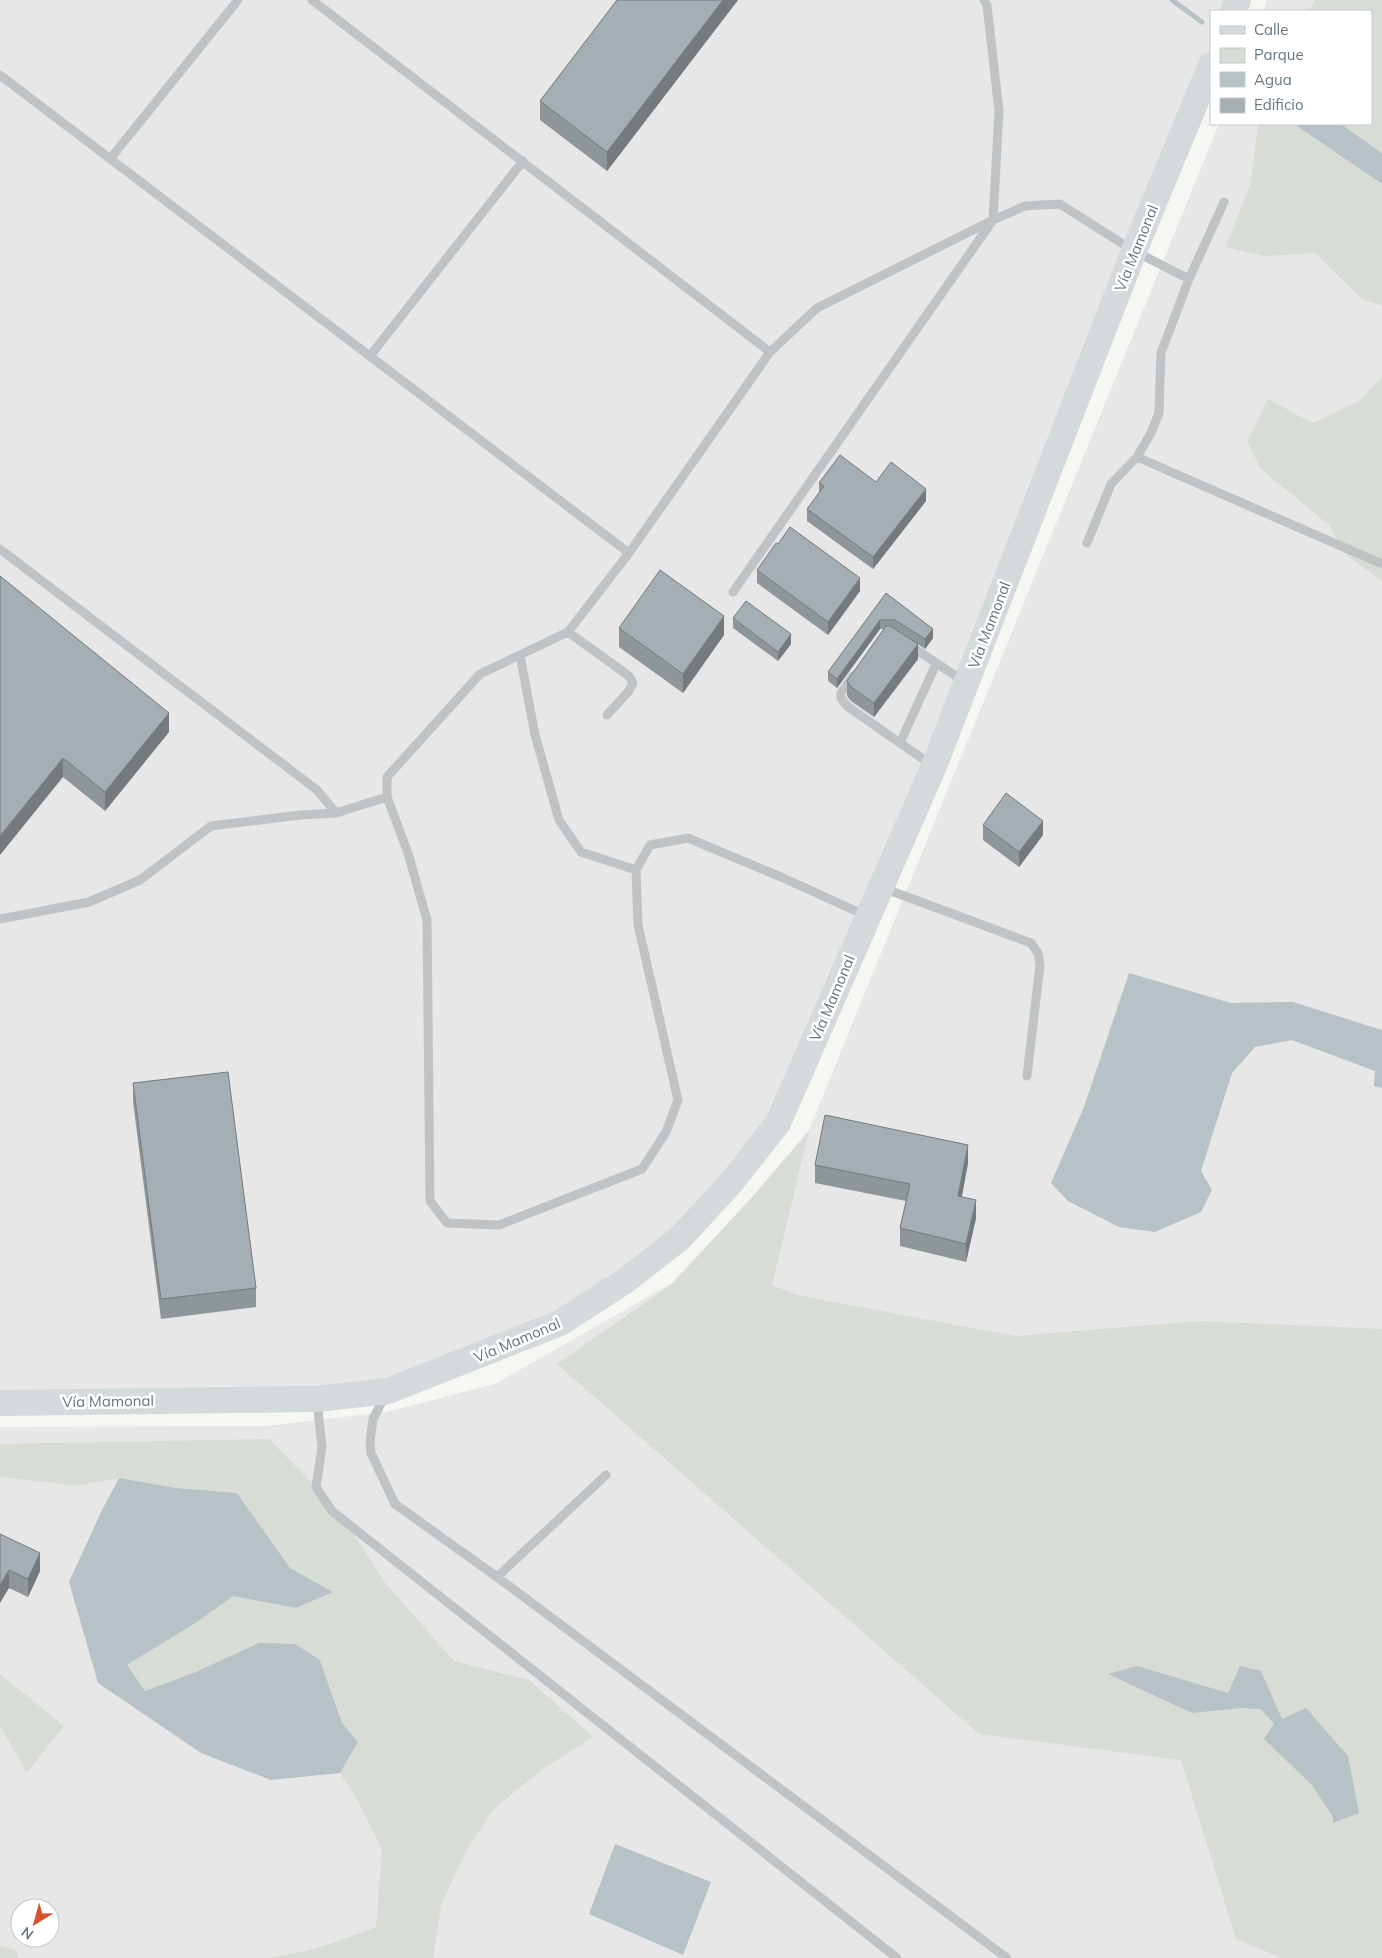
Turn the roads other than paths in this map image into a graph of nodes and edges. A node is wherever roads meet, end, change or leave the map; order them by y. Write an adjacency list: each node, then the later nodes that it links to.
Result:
1 (238, 0): 6 (lane)
2 (312, 0): 7 (lane)
3 (984, 0): 9 (lane)
4 (1210, 67): 10 (street, Vía Mamonal)
5 (0, 75): 6 (lane)
6 (110, 159): 13 (lane)
7 (523, 161): 12 (lane); 13 (lane)
8 (1224, 202): 11 (lane)
9 (993, 220): 10 (lane); 12 (lane); 19 (lane)
10 (1134, 252): 11 (lane); 25 (street, Vía Mamonal)
11 (1189, 280): 14 (lane)
12 (770, 352): 17 (lane)
13 (370, 356): 17 (lane)
14 (1137, 457): 15 (lane); 18 (lane)
15 (1088, 543)
16 (0, 549): 30 (lane)
17 (629, 553): 20 (lane)
18 (1382, 564)
19 (733, 592)
20 (568, 632): 22 (lane); 26 (lane)
21 (899, 639): 23 (lane)
22 (520, 655): 29 (lane); 31 (lane)
23 (936, 664): 25 (lane); 27 (lane)
24 (857, 671): 27 (lane)
25 (967, 684): 28 (street, Vía Mamonal)
26 (607, 715)
27 (900, 743): 28 (lane)
28 (934, 766): 32 (street, Vía Mamonal)
29 (387, 797): 30 (lane); 31 (lane)
30 (336, 813): 34 (lane)
31 (636, 870): 33 (lane)
32 (880, 887): 33 (street, Vía Mamonal); 35 (lane)
33 (867, 916): 36 (street, Vía Mamonal)
34 (0, 920)
35 (1027, 1076)
36 (388, 1391): 37 (street, Vía Mamonal); 40 (lane)
37 (317, 1399): 38 (street, Vía Mamonal); 41 (lane)
38 (0, 1403)
39 (606, 1475): 40 (lane)
40 (497, 1577): 42 (lane)
41 (897, 1958)
42 (1007, 1958)

